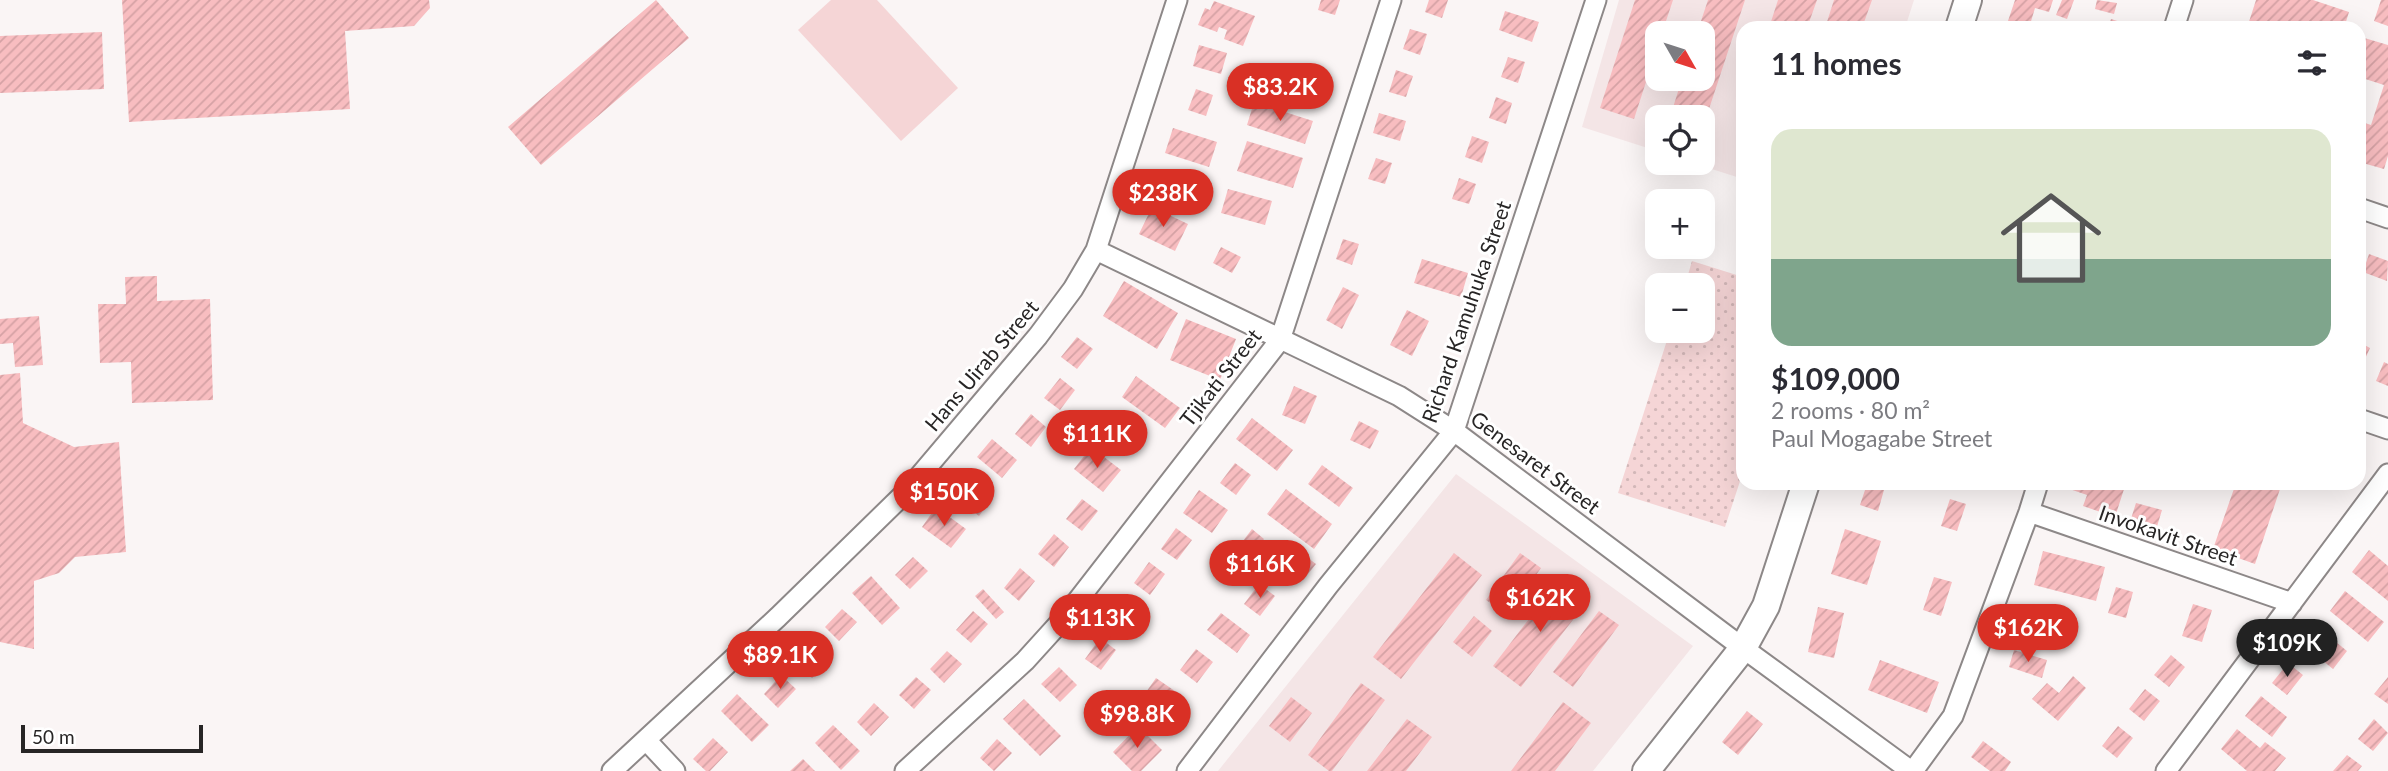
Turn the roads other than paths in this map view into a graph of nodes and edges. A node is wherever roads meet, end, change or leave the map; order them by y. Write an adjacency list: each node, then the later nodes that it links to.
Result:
1 (1177, 0): 10 (street, Hans Uirab Street)
2 (1391, 0): 11 (street, Tjikati Street)
3 (1596, 0): 14 (street, Richard Kamuhuka Street)
4 (1968, 0): 6 (street)
5 (2183, 0): 7 (street)
6 (1961, 21)
7 (2176, 21)
8 (2366, 210): 9 (street)
9 (2388, 218)
10 (1096, 250): 11 (street, Genesaret Street); 21 (street, Hans Uirab Street)
11 (1280, 340): 14 (street, Genesaret Street); 24 (street, Tjikati Street)
12 (2366, 421): 13 (street)
13 (2388, 429)
14 (1454, 431): 20 (street, Genesaret Street); 25 (street, Richard Kamuhuka Street)
15 (2388, 474): 19 (street)
16 (1804, 490): 20 (street)
17 (2036, 490): 18 (street)
18 (2029, 512): 19 (street, Invokavit Street); 27 (street)
19 (2292, 603): 28 (street)
20 (1743, 649): 26 (street); 27 (street, Genesaret Street)
21 (646, 740): 22 (street, Hans Uirab Street); 23 (street)
22 (612, 771)
23 (675, 771)
24 (905, 771)
25 (1187, 771)
26 (1646, 771)
27 (1912, 771)
28 (2166, 771)

